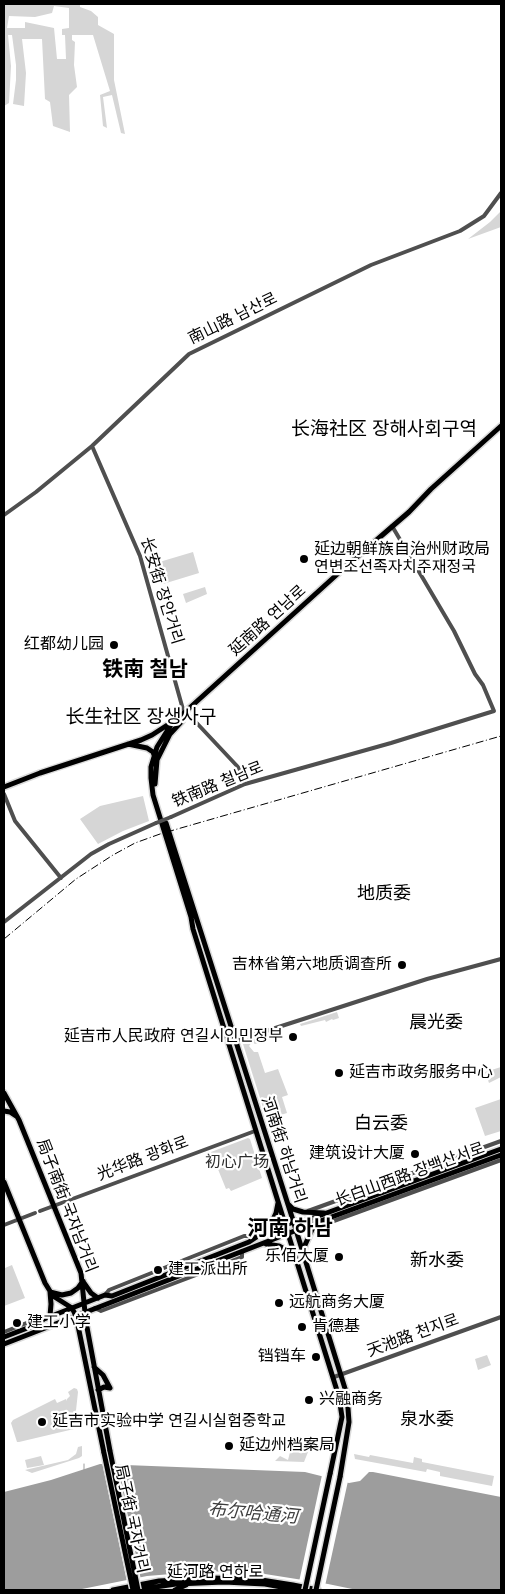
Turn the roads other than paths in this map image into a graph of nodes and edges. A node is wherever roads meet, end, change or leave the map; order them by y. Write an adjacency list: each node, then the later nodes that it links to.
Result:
1 (501, 193): 3 (street, 南山路 남산로)
2 (501, 426): 5 (main road, 延南路 연남로)
3 (92, 446): 4 (street, 南山路 남산로); 6 (street, 长安街 장안거리)
4 (4, 515)
5 (392, 526): 6 (main road, 延南路 연남로); 11 (street, 铁南路 철남로)
6 (184, 713): 7 (main road, 延南路 연남로); 9 (main road, 延南路 연남로); 11 (street)
7 (174, 720): 8 (main road); 10 (main road, 延南路 연남로)
8 (128, 744): 10 (main road); 12 (main road)
9 (160, 752): 17 (main road, 河南街 하남거리)
10 (154, 755): 17 (main road, 河南街 하남거리)
11 (245, 784): 14 (street, 铁南路 철남로, bridge)
12 (4, 786)
13 (4, 794): 14 (street)
14 (61, 878): 15 (street, 铁南路 철남로)
15 (4, 922)
16 (501, 958): 18 (street)
17 (215, 986): 18 (main road, 河南街 하남거리); 19 (main road, 河南街 하남거리)
18 (236, 1040): 19 (street); 30 (main road, 河南街 하남거리)
19 (229, 1043): 23 (main road, 河南街 하남거리)
20 (4, 1093): 22 (main road, 局子南街 국자남거리)
21 (4, 1111): 22 (main road)
22 (18, 1118): 31 (main road, 局子南街 국자남거리)
23 (255, 1131): 29 (main road, 河南街 하남거리); 31 (street, 光华路 광화로)
24 (501, 1141): 33 (street)
25 (501, 1149): 35 (main road, 长白山西路 장백산서로)
26 (501, 1155): 38 (main road, 长白山西路 장백산서로)
27 (501, 1160): 38 (street)
28 (4, 1182): 36 (main road)
29 (279, 1200): 40 (main road, 河南街 하남거리); 42 (main road)
30 (286, 1200): 33 (main road); 37 (main road, 河南街 하남거리)
31 (53, 1206): 32 (street, 光华路 광화로); 47 (main road, 局子南街 국자남거리)
32 (40, 1211)
33 (307, 1211): 35 (main road)
34 (35, 1213): 36 (street)
35 (327, 1213): 37 (main road, 长白山西路 장백산서로)
36 (18, 1219): 39 (street); 48 (main road)
37 (293, 1222): 40 (main road, 长白山西路 장백산서로); 41 (main road, 河南街 하남거리)
38 (314, 1223): 41 (main road, 长白山西路 장백산서로); 46 (main road)
39 (4, 1225)
40 (286, 1225): 42 (main road, 长白山西路 장백산서로); 43 (main road, 河南街 하남거리)
41 (296, 1230): 43 (main road, 长白山西路 장백산서로); 46 (main road, 河南街 하남거리)
42 (267, 1232): 49 (main road, 长白山西路 장백산서로)
43 (289, 1233): 44 (main road, 长白山西路 장백산서로); 45 (main road, 河南街 하남거리)
44 (258, 1245): 45 (main road); 52 (main road, 长白山西路 장백산서로)
45 (296, 1258): 62 (main road, 河南街 하남거리)
46 (305, 1262): 61 (main road, 河南街 하남거리)
47 (83, 1280): 48 (main road); 49 (main road); 50 (main road, 局子南街 국자남거리)
48 (50, 1292): 51 (main road); 53 (main road)
49 (98, 1298): 50 (main road, 长白山西路 장백산서로)
50 (84, 1304): 51 (main road, 长白山西路 장백산서로); 52 (main road, 局子南街 국자남거리)
51 (72, 1308): 53 (main road, 长白山西路 장백산서로); 54 (main road)
52 (84, 1312): 54 (main road, 长白山西路 장백산서로); 60 (main road, 局子南街 국자남거리)
53 (50, 1316): 56 (main road, 长白山西路 장백산서로)
54 (76, 1316): 59 (main road, 长白山西路 장백산서로); 64 (main road)
55 (501, 1317): 61 (street, 天池路 천지로)
56 (44, 1319): 57 (street, 长白山西路 장백산서로); 58 (main road, 长白山西路 장백산서로)
57 (4, 1332)
58 (4, 1337)
59 (4, 1344)
60 (94, 1366): 63 (main road, 局子南街 국자남거리); 63 (main road)
61 (341, 1375): 62 (street, 天池路 천지로); 73 (main road, 河南街 하남거리, bridge)
62 (334, 1377): 72 (main road, 河南街 하남거리, bridge)
63 (98, 1390): 64 (main road, 局子南街 국자남거리)
64 (107, 1452): 68 (main road, 局子街 국자거리, bridge); 69 (main road, 局子街 국자거리, bridge)
65 (188, 1583): 66 (main road, 延河路 연하로); 70 (main road); 71 (main road, 延河路 연하로)
66 (157, 1586): 67 (main road, 延河路 연하로); 68 (main road, 延河路 연하로); 73 (main road, 延河路 연하로)
67 (114, 1590)
68 (132, 1590)
69 (138, 1590)
70 (175, 1590)
71 (298, 1590)
72 (305, 1590)
73 (317, 1590)

